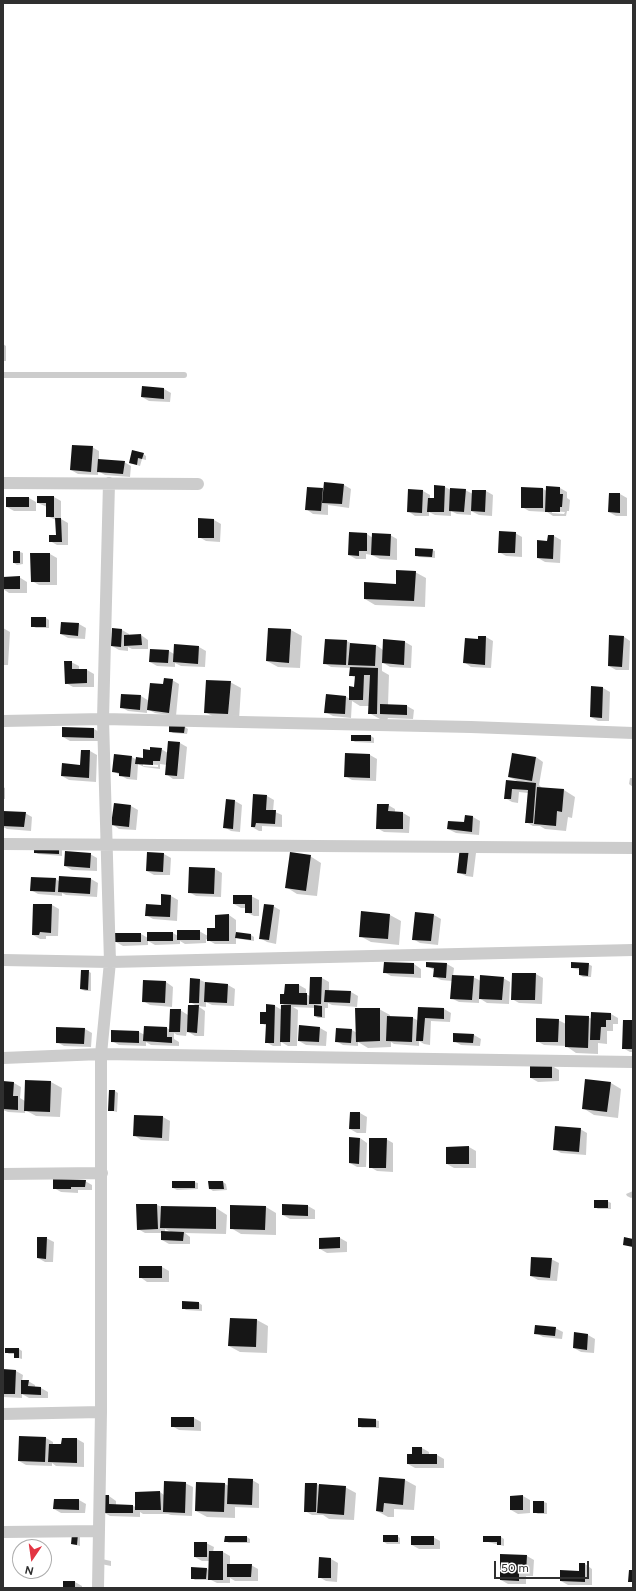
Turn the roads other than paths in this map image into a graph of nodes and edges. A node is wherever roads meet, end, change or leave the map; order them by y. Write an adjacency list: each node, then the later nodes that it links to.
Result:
1 (3, 375): 2 (lane)
2 (184, 375)
3 (3, 482): 4 (street)
4 (109, 483): 5 (street); 6 (street)
5 (198, 484)
6 (103, 719): 7 (street); 8 (street); 10 (street)
7 (3, 721)
8 (633, 733)
9 (3, 844): 10 (street)
10 (107, 845): 11 (street); 14 (street)
11 (633, 848)
12 (633, 950): 14 (street)
13 (3, 960): 14 (street)
14 (110, 962): 15 (street)
15 (101, 1054): 16 (street); 17 (street); 18 (street)
16 (3, 1058)
17 (633, 1062)
18 (102, 1173): 19 (street); 20 (street)
19 (3, 1174)
20 (101, 1412): 21 (street); 22 (street)
21 (3, 1414)
22 (99, 1531): 23 (street); 24 (street)
23 (3, 1532)
24 (98, 1588)

